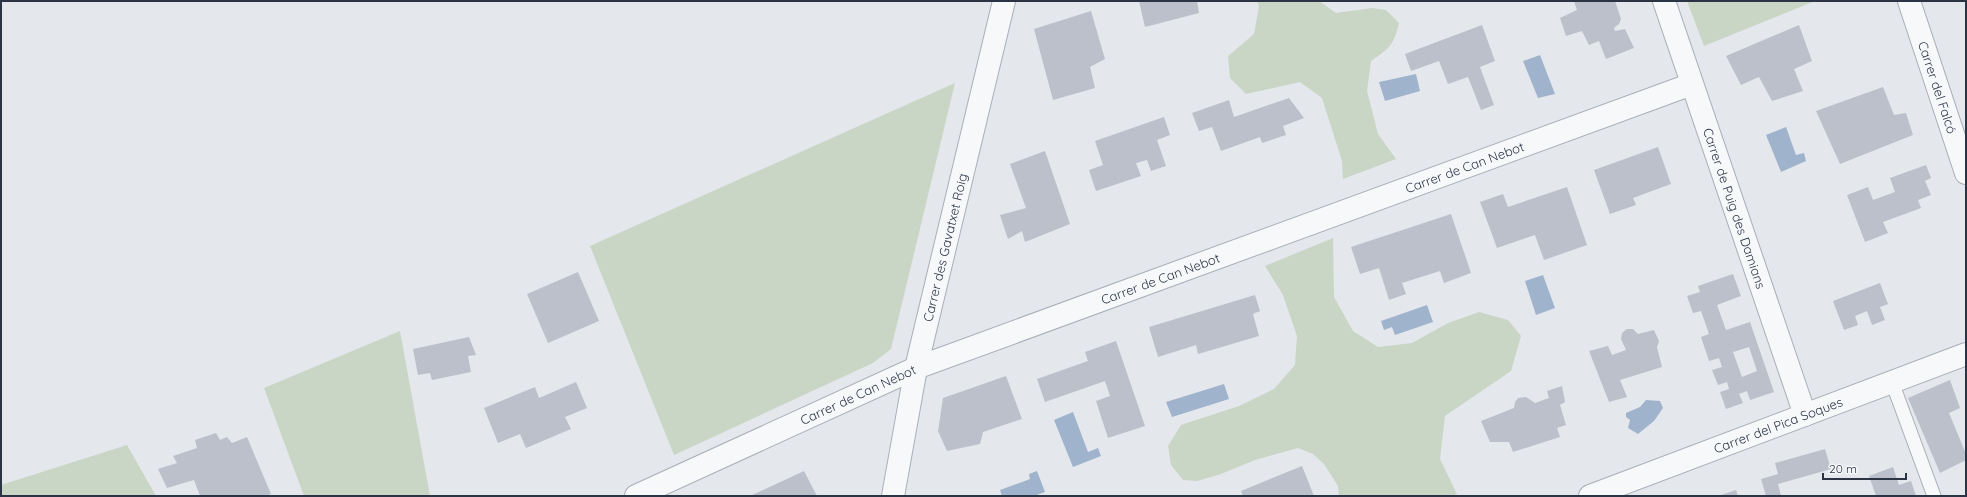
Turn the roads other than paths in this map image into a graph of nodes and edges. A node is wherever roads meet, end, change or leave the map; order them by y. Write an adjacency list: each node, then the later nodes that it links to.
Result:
1 (1004, 1): 7 (street, Carrer des Gavatxet Roig)
2 (1664, 1): 4 (street, Carrer de Puig des Damians)
3 (1909, 1): 5 (street, Carrer del Falcó)
4 (1692, 84): 7 (street, Carrer de Can Nebot); 9 (street, Carrer de Puig des Damians)
5 (1966, 173)
6 (1966, 354): 8 (street, Carrer del Pica Soques)
7 (916, 368): 10 (street, Carrer de Can Nebot); 11 (street, Carrer des Gavatxet Roig)
8 (1892, 382): 9 (street, Carrer del Pica Soques); 13 (lane)
9 (1805, 415): 12 (street, Carrer del Pica Soques)
10 (636, 496)
11 (893, 496)
12 (1590, 496)
13 (1934, 496)

